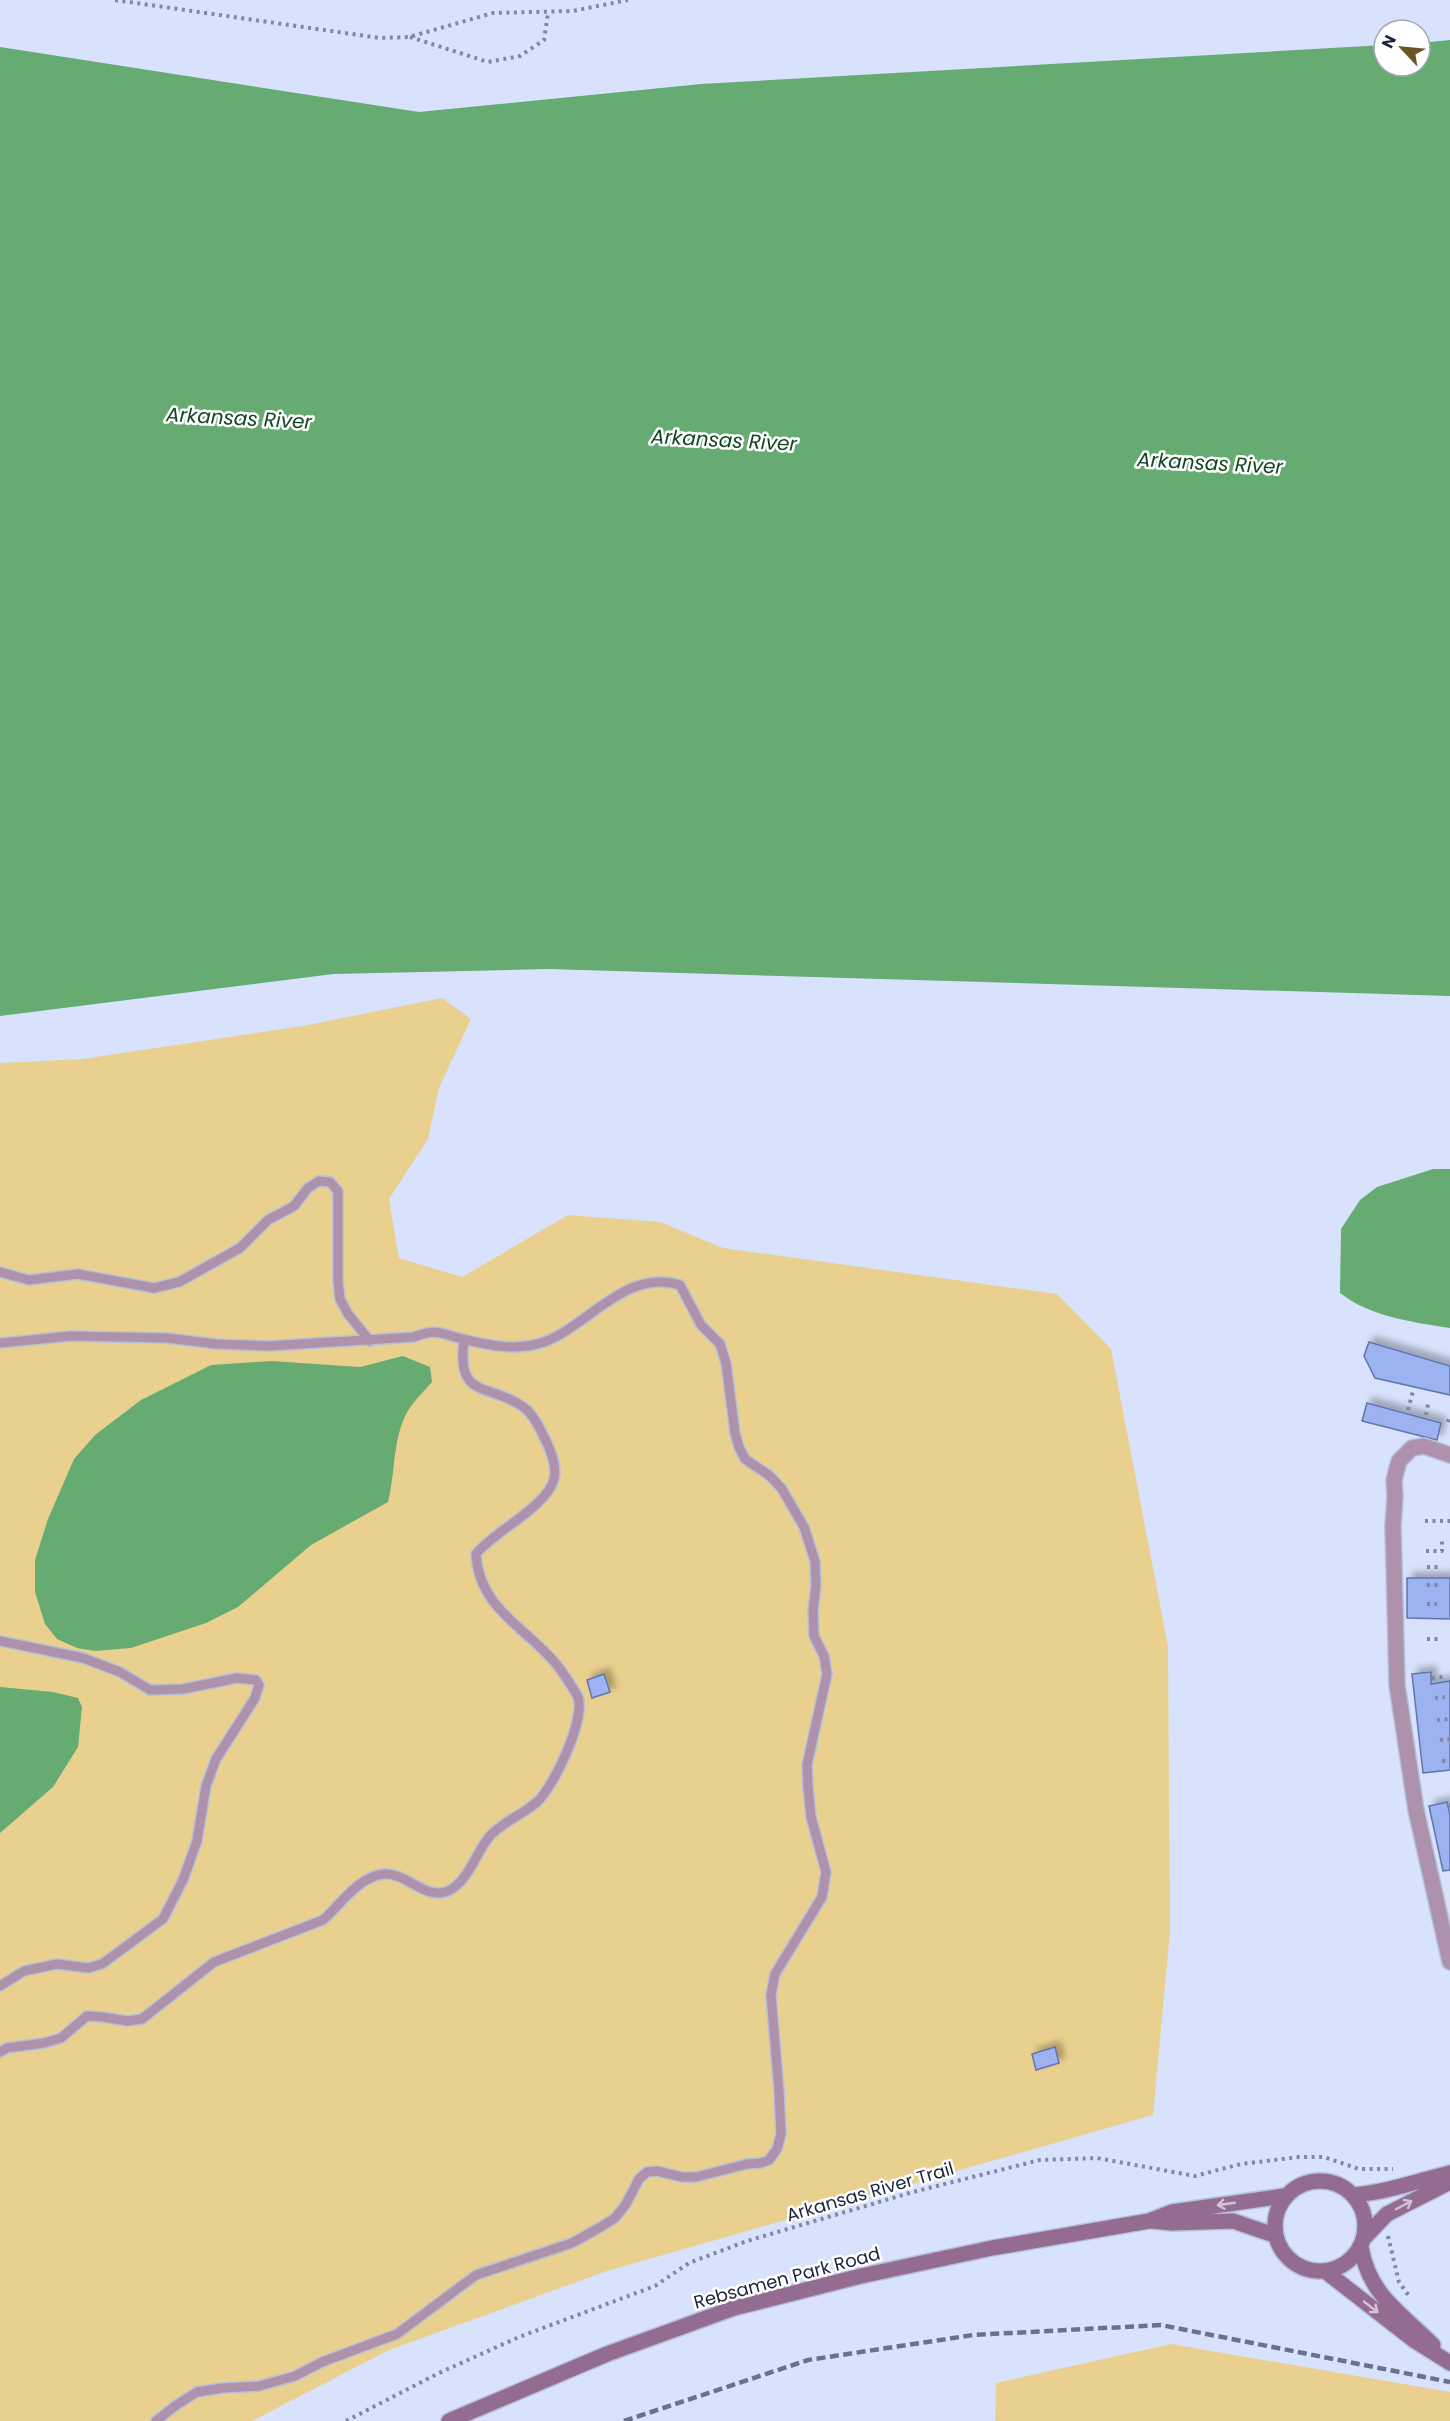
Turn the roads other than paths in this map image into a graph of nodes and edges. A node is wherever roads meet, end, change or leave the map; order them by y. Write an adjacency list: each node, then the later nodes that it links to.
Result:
1 (0, 1272): 3 (lane)
2 (464, 1340): 3 (lane); 9 (lane); 19 (lane)
3 (369, 1341): 4 (lane)
4 (0, 1343)
5 (1450, 1455): 7 (street)
6 (0, 1641): 8 (lane)
7 (1450, 1962)
8 (0, 1986)
9 (0, 2052)
10 (1450, 2173): 12 (street)
11 (1450, 2182): 16 (street, one-way to 11)
12 (1354, 2194): 13 (street, Rebsamen Park Road); 16 (street)
13 (1284, 2196): 14 (street, Rebsamen Park Road, one-way to 14); 15 (street)
14 (1149, 2220): 15 (street, Rebsamen Park Road); 20 (street, Rebsamen Park Road)
15 (1274, 2235): 17 (street)
16 (1363, 2242): 17 (street); 18 (street)
17 (1325, 2271): 18 (street, one-way to 18)
18 (1450, 2362)
19 (156, 2421)
20 (448, 2421)

